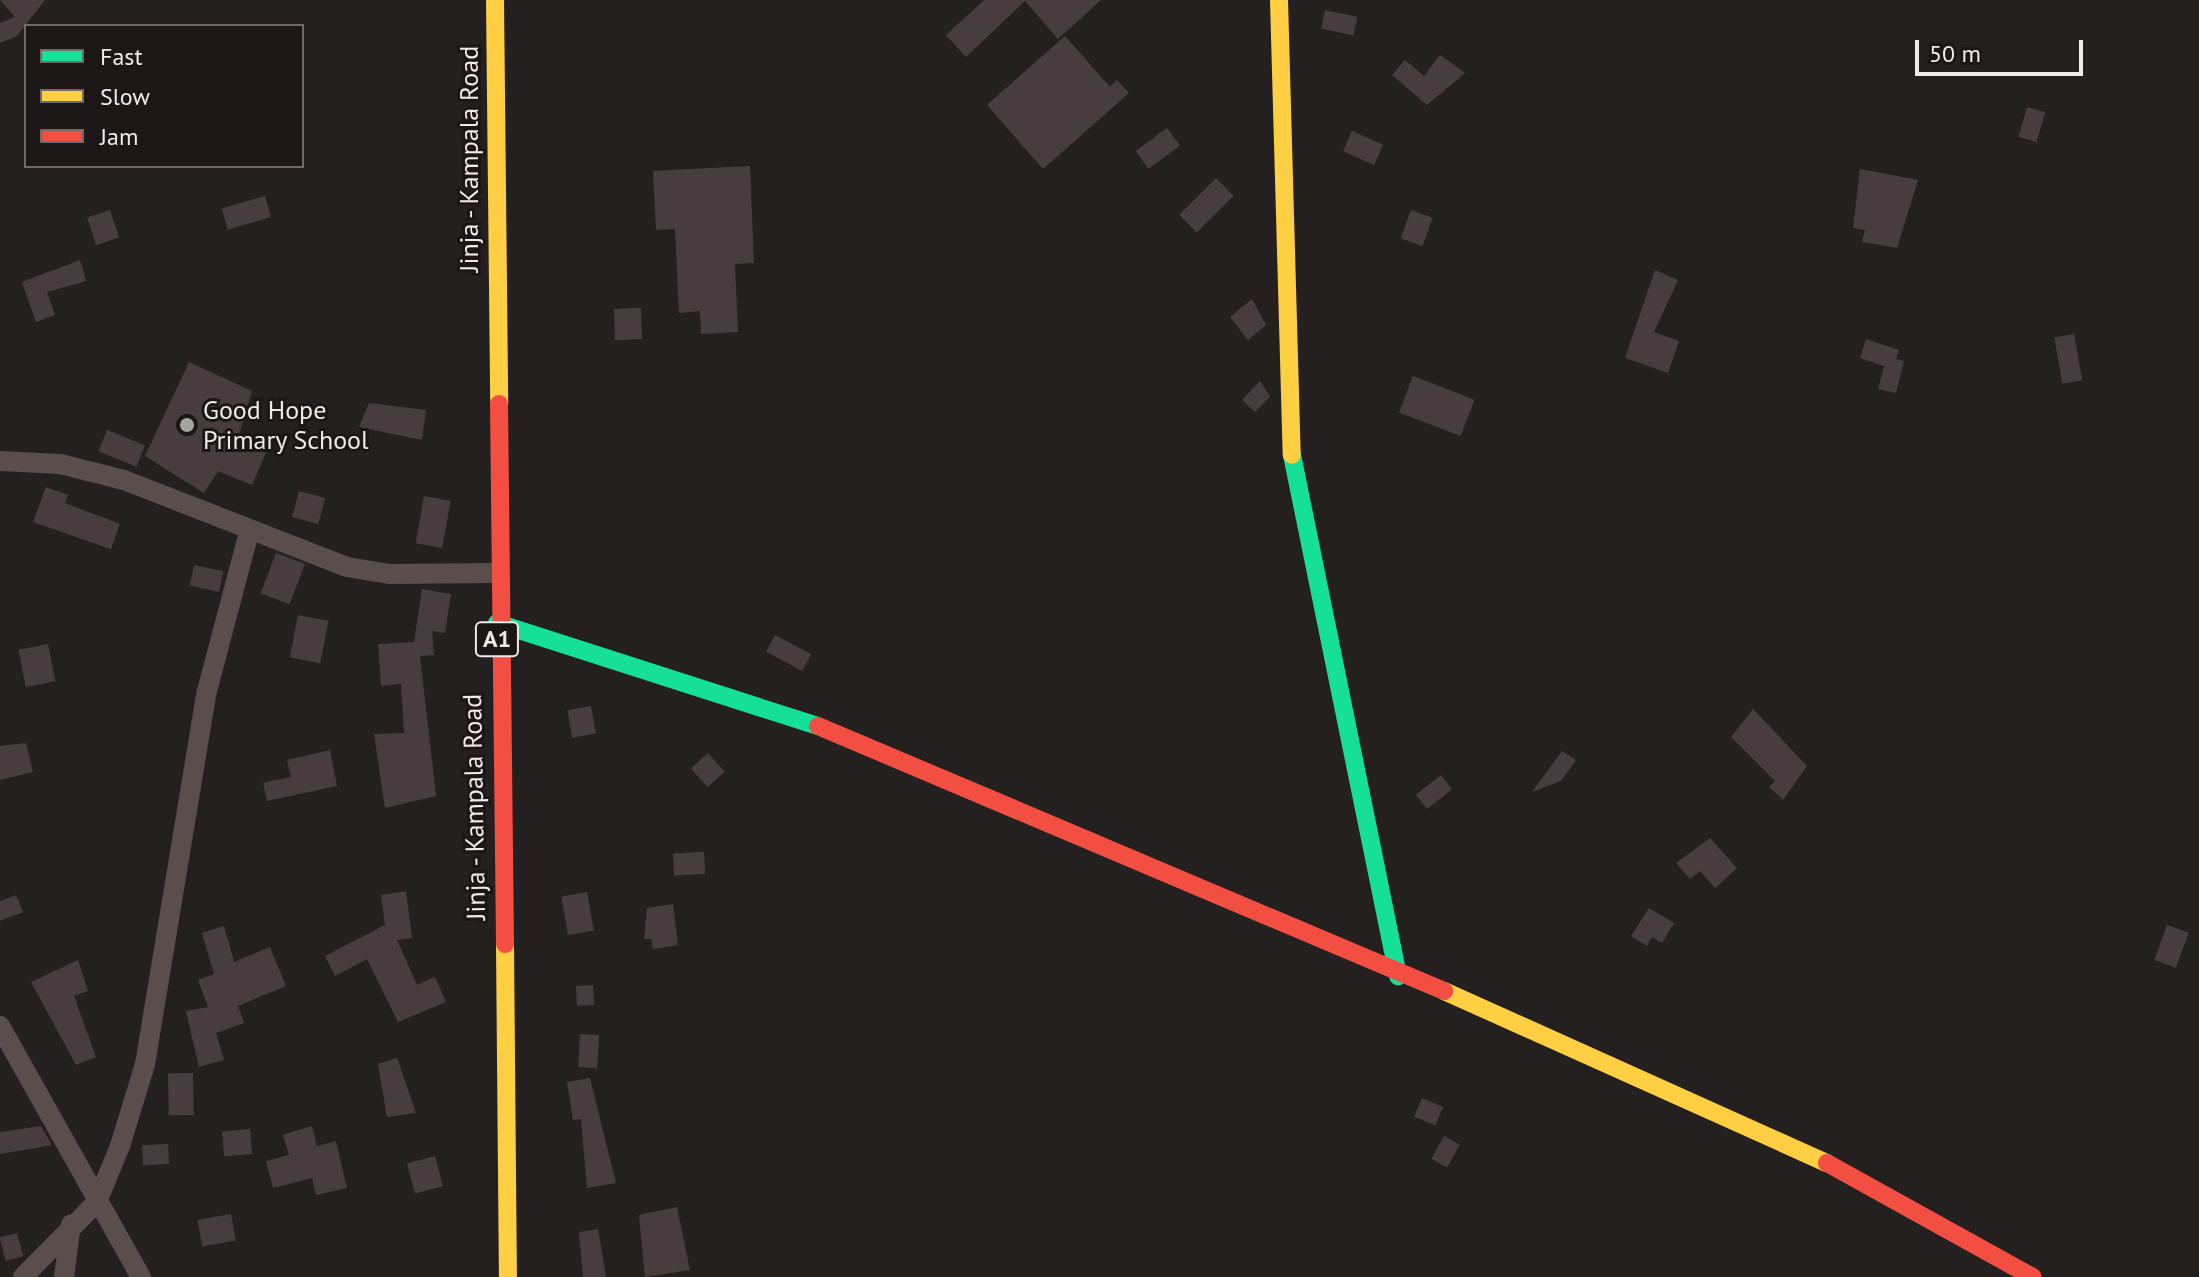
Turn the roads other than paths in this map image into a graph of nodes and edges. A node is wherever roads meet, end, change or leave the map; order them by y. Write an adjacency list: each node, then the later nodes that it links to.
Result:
1 (495, 0): 5 (main road, Jinja - Kampala Road / A1)
2 (1279, 0): 7 (main road)
3 (0, 461): 4 (street)
4 (249, 532): 5 (street); 9 (street)
5 (498, 573): 6 (main road, Jinja - Kampala Road / A1)
6 (497, 623): 7 (main road); 14 (main road, Jinja - Kampala Road / A1)
7 (1398, 976): 15 (main road)
8 (0, 1026): 9 (street)
9 (97, 1202): 10 (street); 13 (street)
10 (71, 1224): 11 (street); 12 (street)
11 (23, 1277)
12 (64, 1277)
13 (141, 1277)
14 (508, 1277)
15 (2033, 1277)

